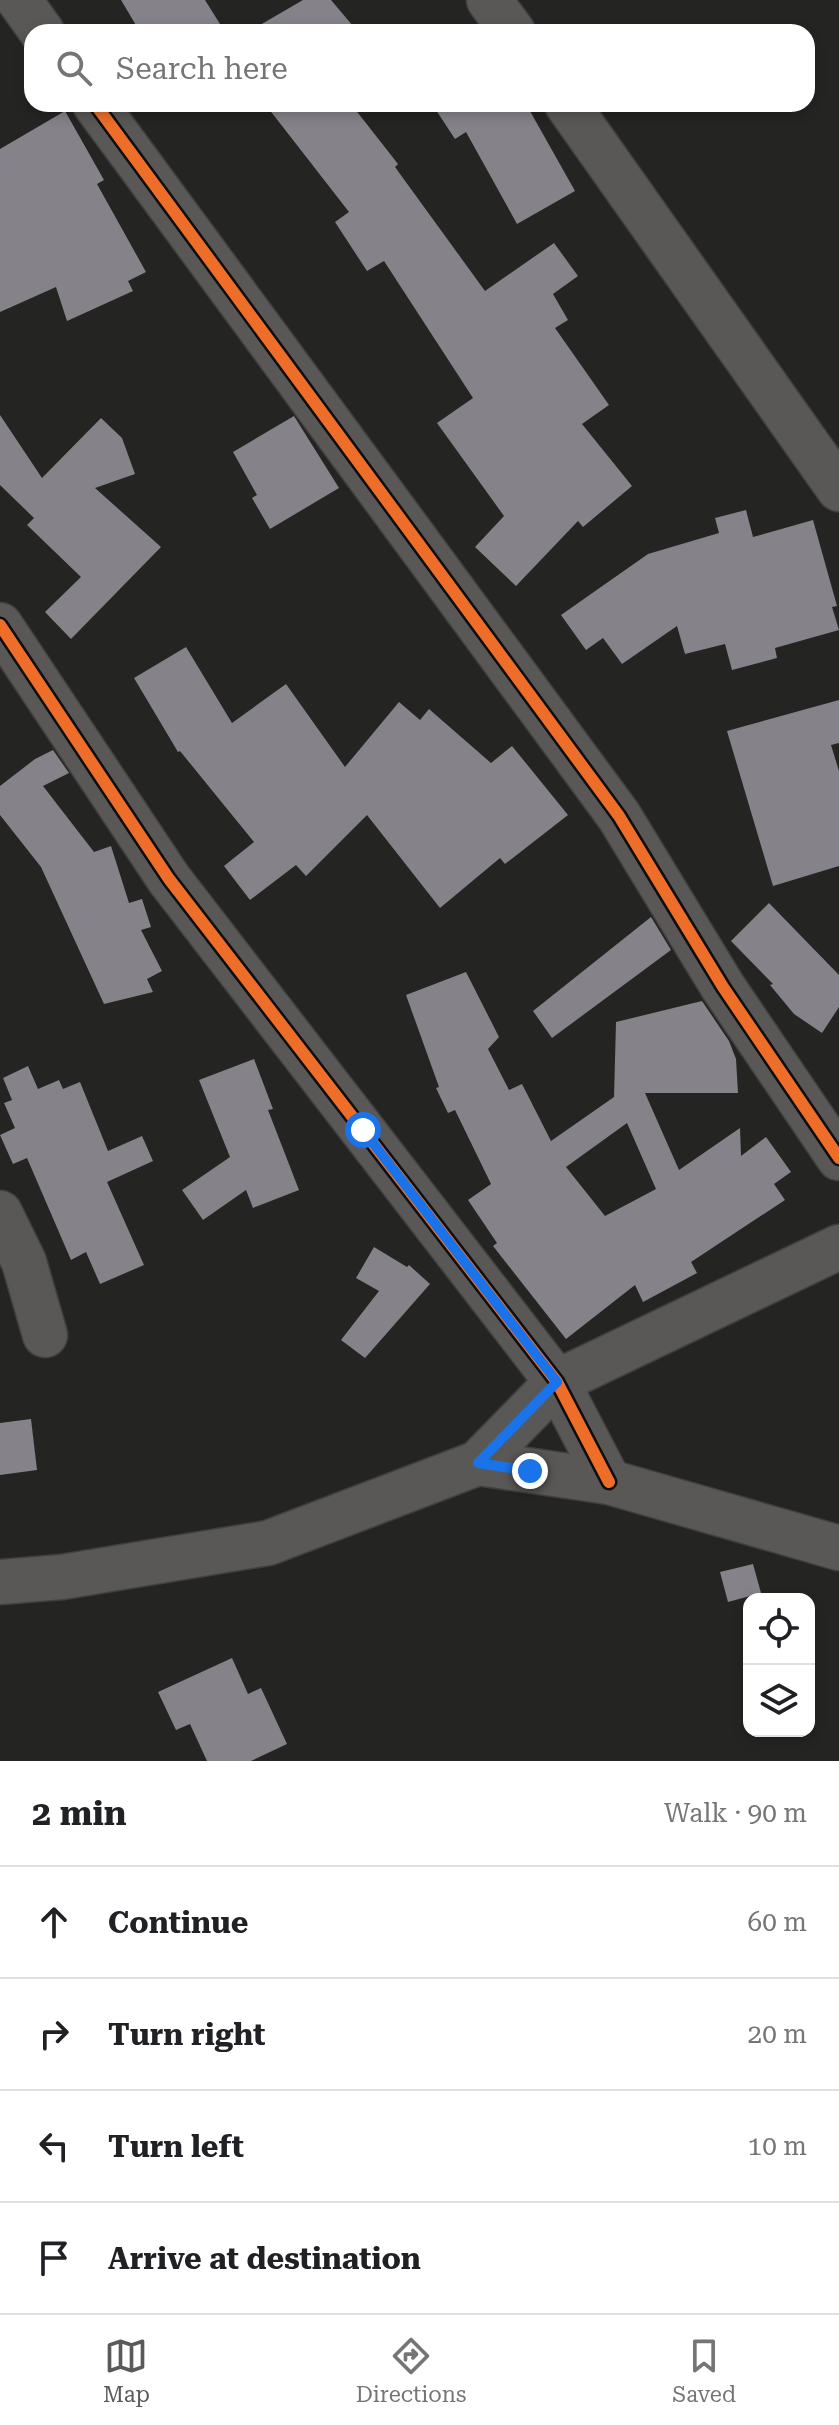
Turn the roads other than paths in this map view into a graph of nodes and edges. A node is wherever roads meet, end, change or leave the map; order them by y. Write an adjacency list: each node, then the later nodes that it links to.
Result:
1 (19, 0): 3 (street)
2 (489, 0): 4 (street)
3 (36, 24)
4 (507, 24)
5 (101, 112): 9 (street)
6 (573, 112): 7 (street)
7 (839, 489)
8 (0, 625): 13 (street)
9 (839, 1158)
10 (0, 1213): 12 (street)
11 (839, 1247): 13 (street)
12 (45, 1335)
13 (557, 1382): 14 (street); 15 (street)
14 (478, 1463): 15 (street); 17 (street)
15 (609, 1482): 16 (street)
16 (839, 1548)
17 (0, 1582)

